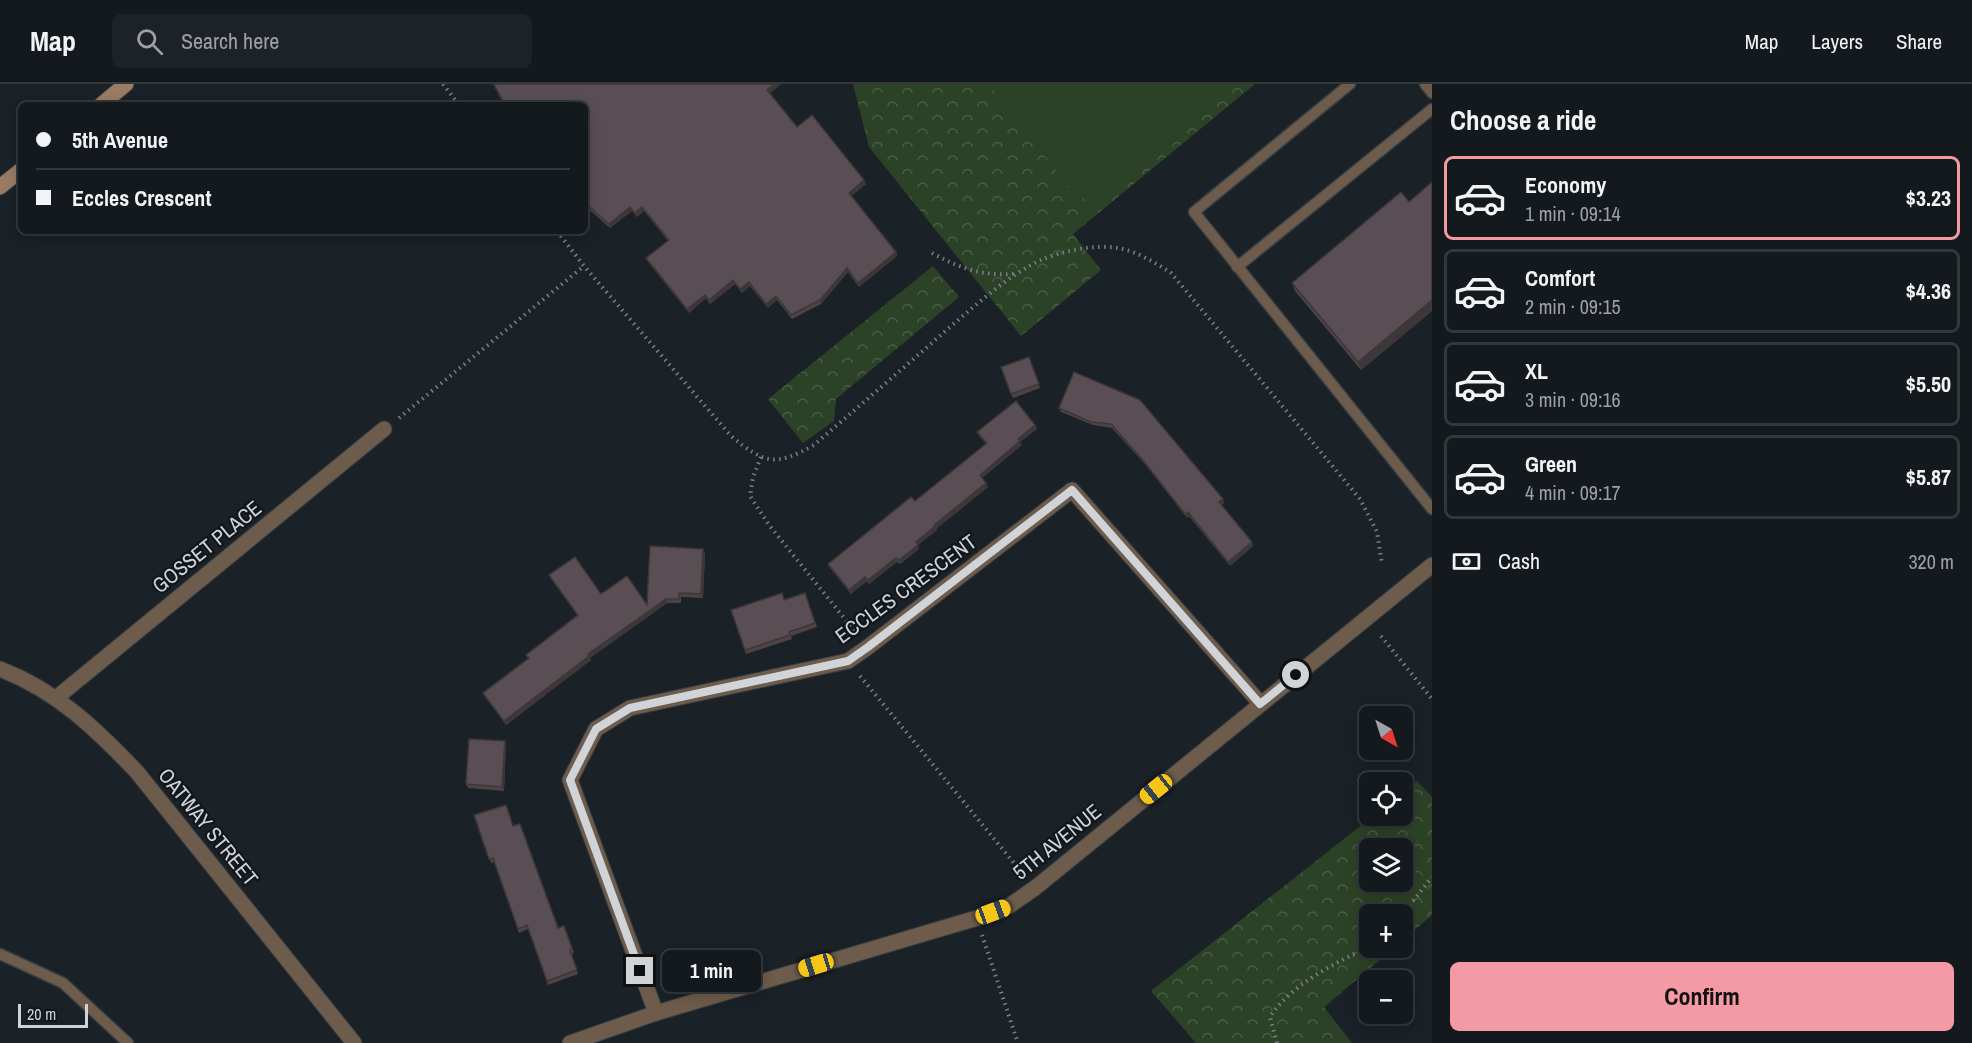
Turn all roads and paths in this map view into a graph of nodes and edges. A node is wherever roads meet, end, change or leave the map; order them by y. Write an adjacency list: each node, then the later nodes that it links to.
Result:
1 (126, 84): 6 (street)
2 (443, 84): 7 (path)
3 (1350, 84): 14 (lane)
4 (1425, 84): 5 (lane)
5 (1432, 93)
6 (104, 102)
7 (457, 102)
8 (1432, 110): 14 (lane)
9 (18, 172): 10 (street)
10 (0, 187)
11 (559, 234): 13 (path)
12 (932, 253): 15 (path)
13 (584, 266): 16 (path); 17 (path)
14 (1237, 267): 18 (lane)
15 (1018, 273): 17 (path); 19 (path)
16 (384, 429): 25 (street, GOSSET PLACE)
17 (760, 457): 22 (path)
18 (1432, 509)
19 (1382, 564)
20 (1432, 565): 27 (street, 5TH AVENUE)
21 (1381, 636): 26 (path)
22 (868, 647): 23 (street, ECCLES CRESCENT); 27 (street, ECCLES CRESCENT)
23 (848, 661): 29 (path); 34 (street, ECCLES CRESCENT)
24 (0, 669): 25 (street, OATWAY STREET)
25 (56, 698): 36 (street, OATWAY STREET)
26 (1432, 699)
27 (1260, 704): 29 (street, 5TH AVENUE)
28 (1432, 877): 30 (path)
29 (1035, 888): 31 (street, 5TH AVENUE)
30 (1411, 904)
31 (976, 918): 34 (street, 5TH AVENUE); 38 (path)
32 (1359, 951): 39 (path)
33 (0, 954): 35 (lane)
34 (656, 1013): 37 (street, 5TH AVENUE)
35 (128, 1043)
36 (354, 1043)
37 (570, 1043)
38 (1018, 1043)
39 (1277, 1043)

